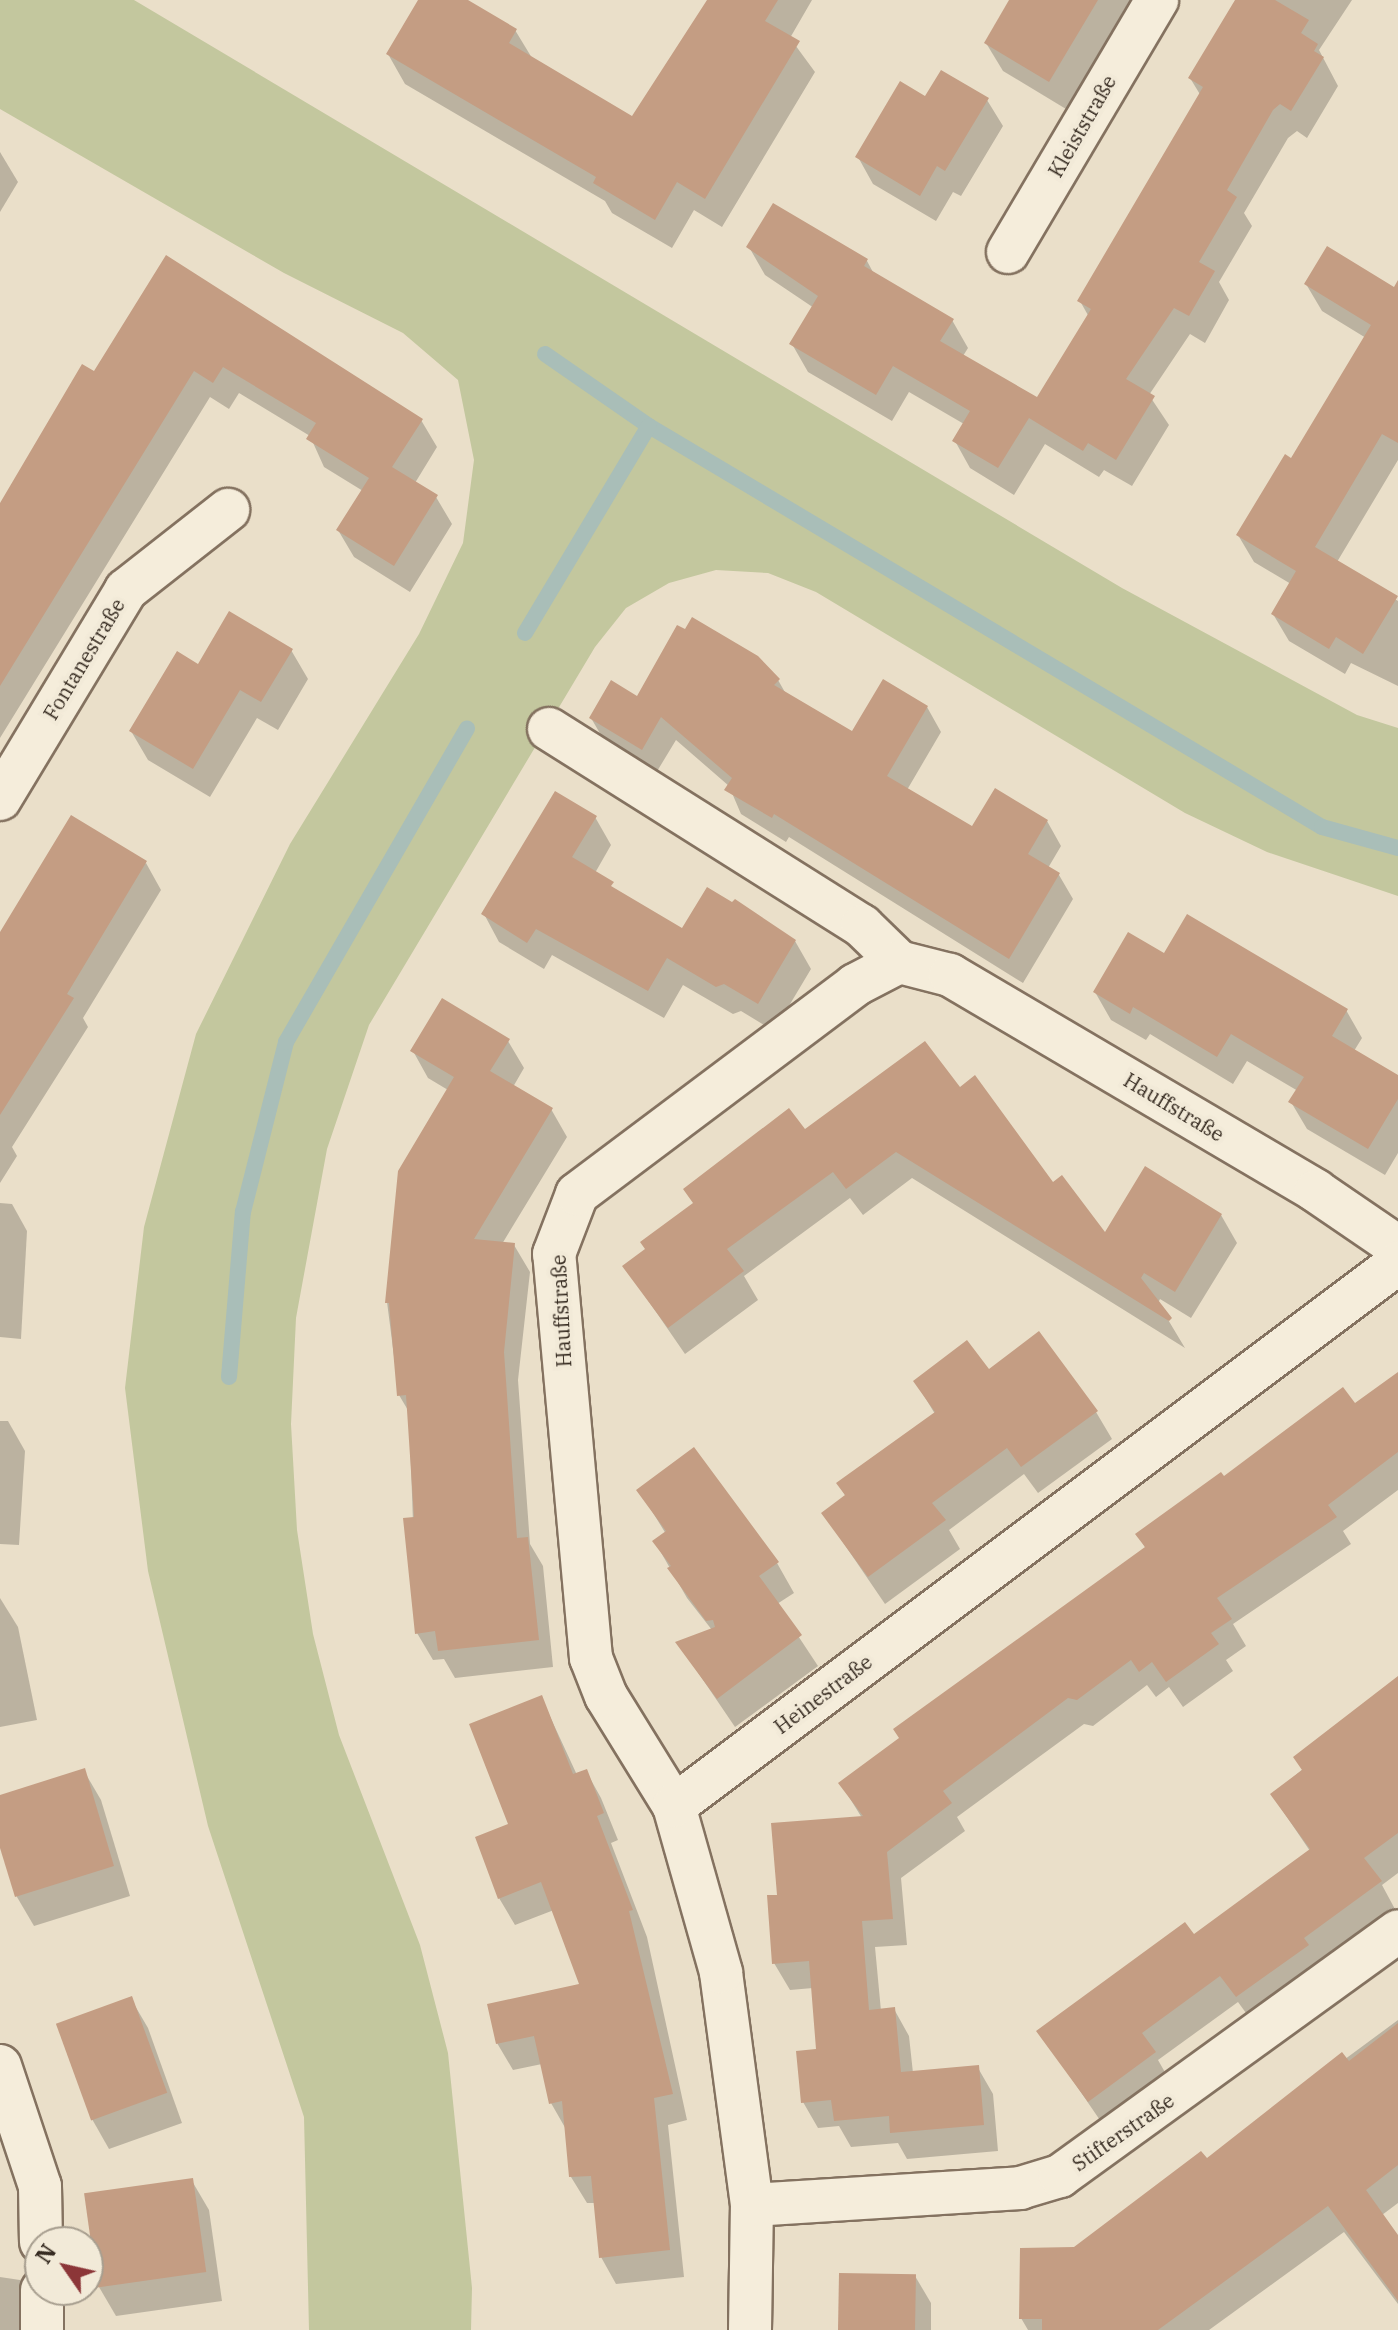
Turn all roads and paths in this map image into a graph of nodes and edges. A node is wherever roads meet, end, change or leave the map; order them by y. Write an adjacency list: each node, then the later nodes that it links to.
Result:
1 (1157, 0): 2 (street, Kleiststraße)
2 (1008, 252)
3 (228, 510): 5 (street, Fontanestraße)
4 (549, 729): 6 (street, Hauffstraße)
5 (0, 799)
6 (899, 962): 7 (street, Hauffstraße); 9 (street, Hauffstraße)
7 (1398, 1247)
8 (1398, 1263): 9 (street, Heinestraße)
9 (674, 1806): 12 (street)
10 (1398, 1931): 12 (street, Stifterstraße)
11 (0, 2066): 13 (street)
12 (752, 2205): 16 (street)
13 (41, 2226)
14 (42, 2306): 15 (street)
15 (42, 2330)
16 (750, 2330)

